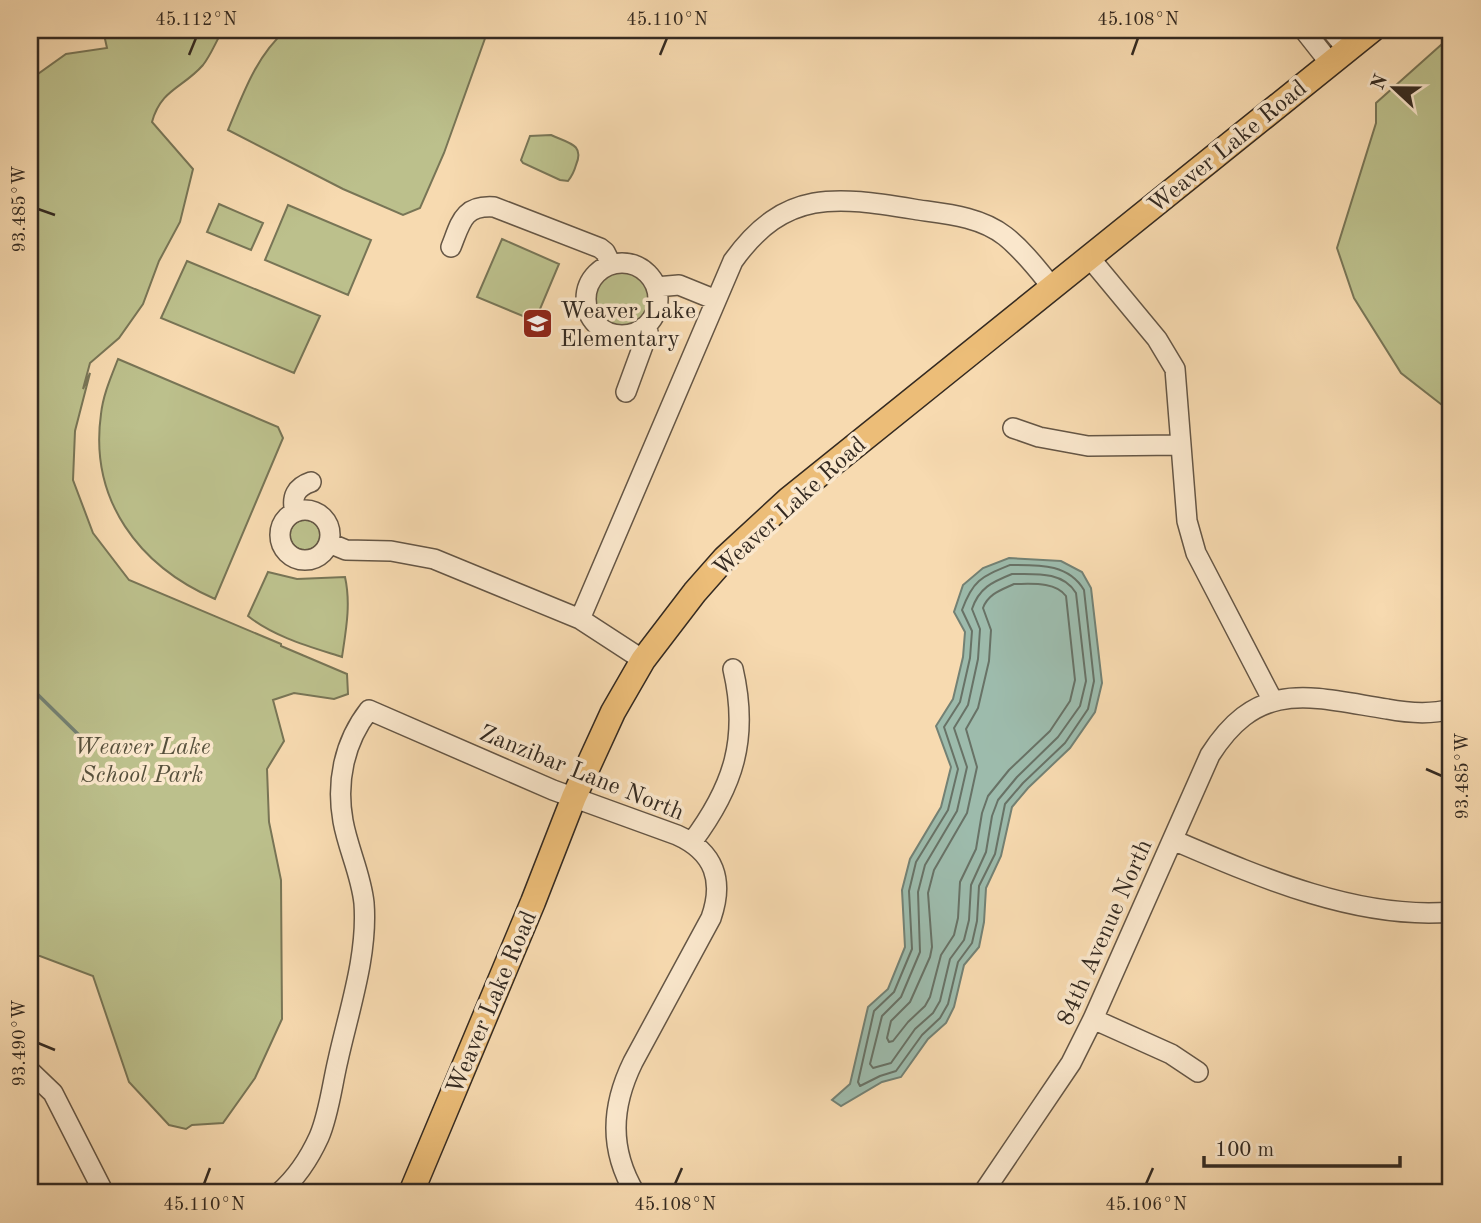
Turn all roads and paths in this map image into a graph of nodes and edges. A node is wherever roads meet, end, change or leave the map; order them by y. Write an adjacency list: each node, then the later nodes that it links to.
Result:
1 (1304, 30): 4 (street)
2 (1331, 30): 4 (street)
3 (1372, 30): 4 (main road, Weaver Lake Road)
4 (1338, 56): 6 (main road, Weaver Lake Road)
5 (451, 247): 7 (street)
6 (1089, 257): 9 (main road, Weaver Lake Road); 14 (street)
7 (611, 264): 8 (street); 11 (street)
8 (656, 287): 10 (street); 11 (street)
9 (1052, 287): 10 (street); 19 (main road, Weaver Lake Road)
10 (716, 300): 18 (street)
11 (644, 327): 12 (street)
12 (626, 392)
13 (1013, 428): 14 (street)
14 (1180, 445): 21 (street)
15 (311, 482): 16 (street)
16 (295, 512): 17 (street); 17 (street)
17 (329, 543): 18 (street)
18 (580, 619): 19 (street)
19 (643, 660): 23 (main road, Weaver Lake Road)
20 (733, 669): 25 (street)
21 (1273, 701): 22 (street); 24 (street, 84th Avenue North)
22 (1451, 709)
23 (574, 797): 25 (street, Zanzibar Lane North); 31 (street, Zanzibar Lane North); 32 (main road, Weaver Lake Road)
24 (1173, 840): 26 (street); 27 (street, 84th Avenue North)
25 (692, 842): 33 (street, Zanzibar Lane North)
26 (1451, 912)
27 (1093, 1019): 29 (street); 34 (street, 84th Avenue North)
28 (30, 1071): 30 (street)
29 (1198, 1072)
30 (104, 1193)
31 (279, 1193)
32 (411, 1193)
33 (635, 1193)
34 (983, 1193)

